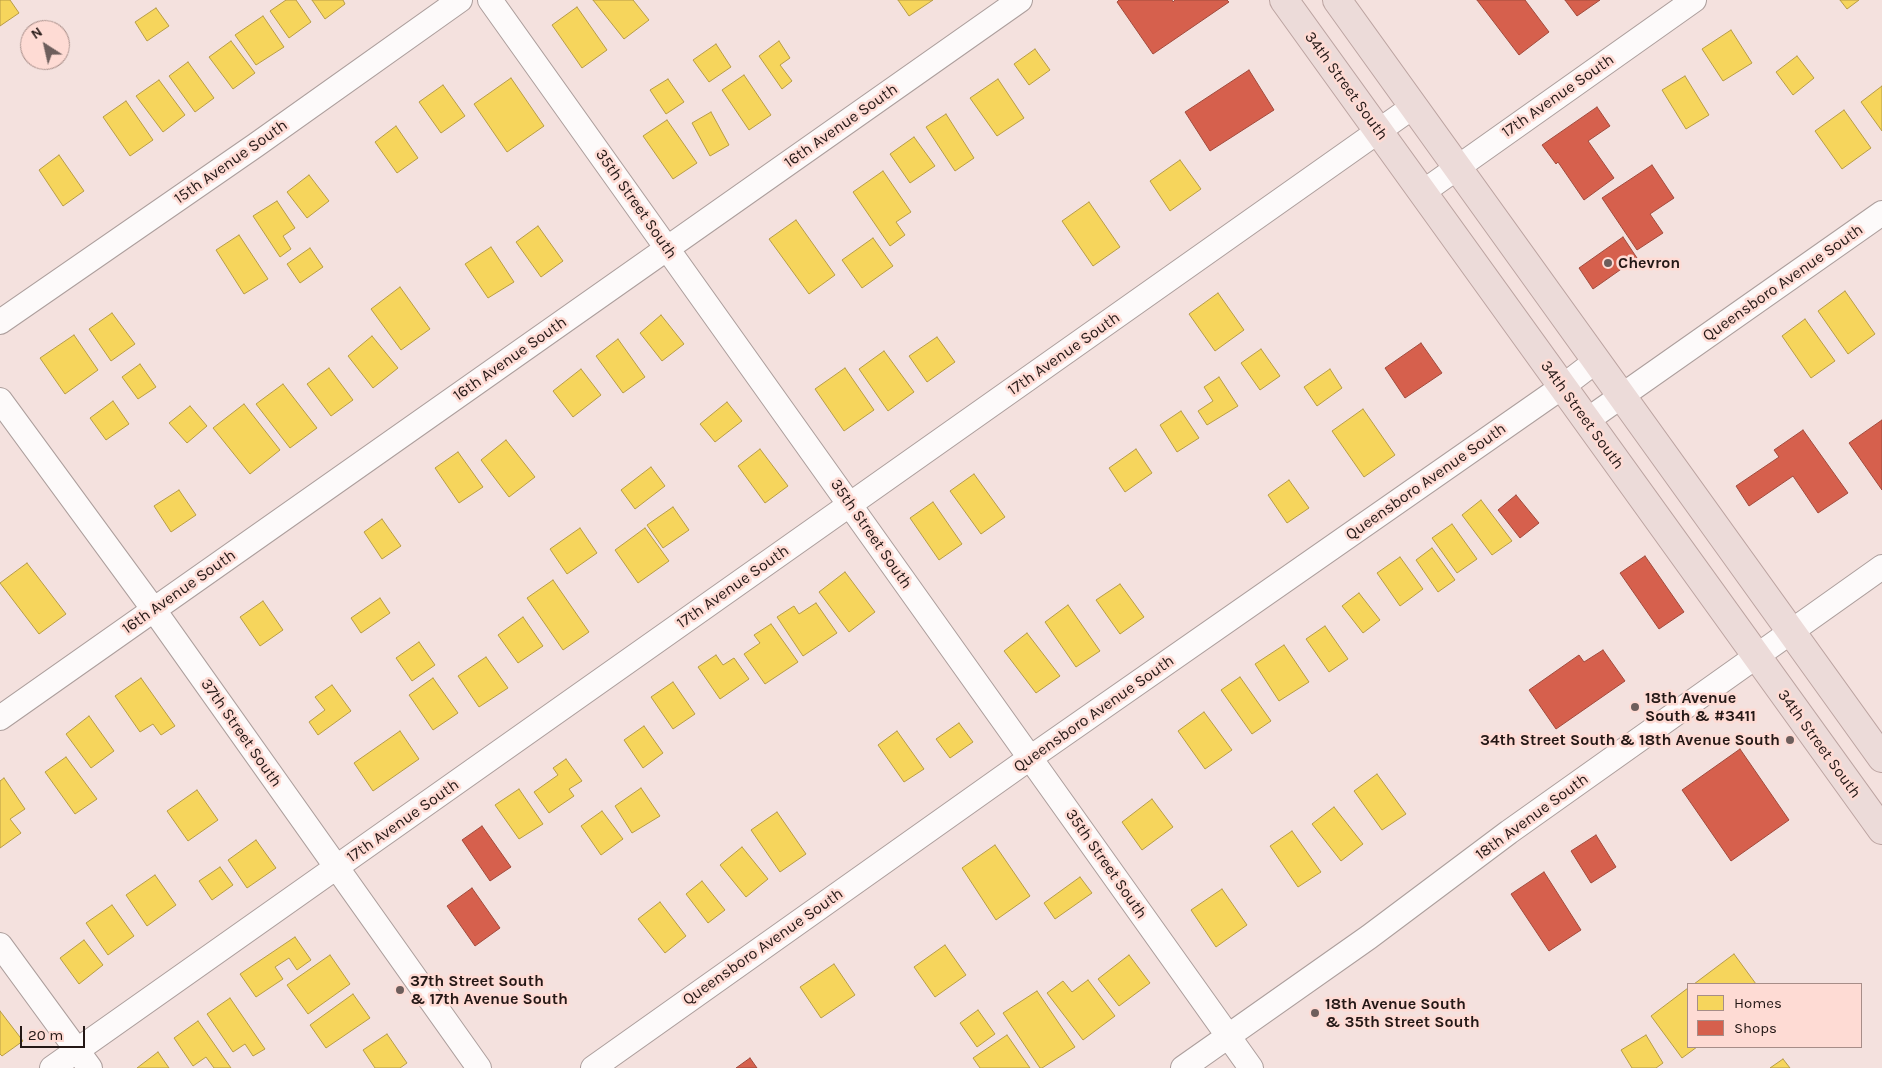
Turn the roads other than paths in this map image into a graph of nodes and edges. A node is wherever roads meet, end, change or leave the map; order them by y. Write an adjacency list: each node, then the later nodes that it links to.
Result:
1 (460, 0): 13 (street, 15th Avenue South)
2 (490, 0): 12 (street, 35th Street South)
3 (1020, 0): 12 (street, 16th Avenue South)
4 (1284, 0): 8 (highway, 34th Street South)
5 (1337, 0): 7 (highway)
6 (1694, 0): 9 (street, 17th Avenue South)
7 (1414, 106): 8 (street, 17th Avenue South); 9 (highway)
8 (1378, 131): 10 (highway, 34th Street South); 19 (street, 17th Avenue South)
9 (1457, 167): 10 (street, 17th Avenue South); 14 (highway)
10 (1422, 192): 15 (highway, 34th Street South)
11 (1882, 214): 16 (street, Queensboro Avenue South)
12 (667, 248): 19 (street, 35th Street South); 21 (street, 16th Avenue South)
13 (0, 322)
14 (1596, 361): 15 (street, Queensboro Avenue South); 16 (highway)
15 (1562, 387): 18 (highway, 34th Street South); 25 (street, Queensboro Avenue South)
16 (1622, 397): 18 (street, Queensboro Avenue South); 22 (highway)
17 (0, 400): 21 (street, 37th Street South)
18 (1586, 421): 23 (highway, 34th Street South)
19 (850, 505): 25 (street, 35th Street South); 28 (street, 17th Avenue South)
20 (1882, 567): 22 (street, 18th Avenue South)
21 (154, 610): 24 (street, 16th Avenue South); 28 (street, 37th Street South)
22 (1791, 631): 23 (street, 18th Avenue South); 26 (highway)
23 (1756, 656): 27 (highway, 34th Street South); 30 (street, 18th Avenue South)
24 (0, 718)
25 (1030, 758): 30 (street, 35th Street South); 34 (street, Queensboro Avenue South)
26 (1882, 758)
27 (1882, 830)
28 (336, 868): 31 (street, 17th Avenue South); 33 (street, 37th Street South)
29 (0, 945): 31 (street)
30 (1228, 1036): 35 (street, 18th Avenue South); 36 (street, 35th Street South)
31 (84, 1059): 32 (street, 17th Avenue South)
32 (52, 1068)
33 (479, 1068)
34 (593, 1068)
35 (1183, 1068)
36 (1251, 1068)

